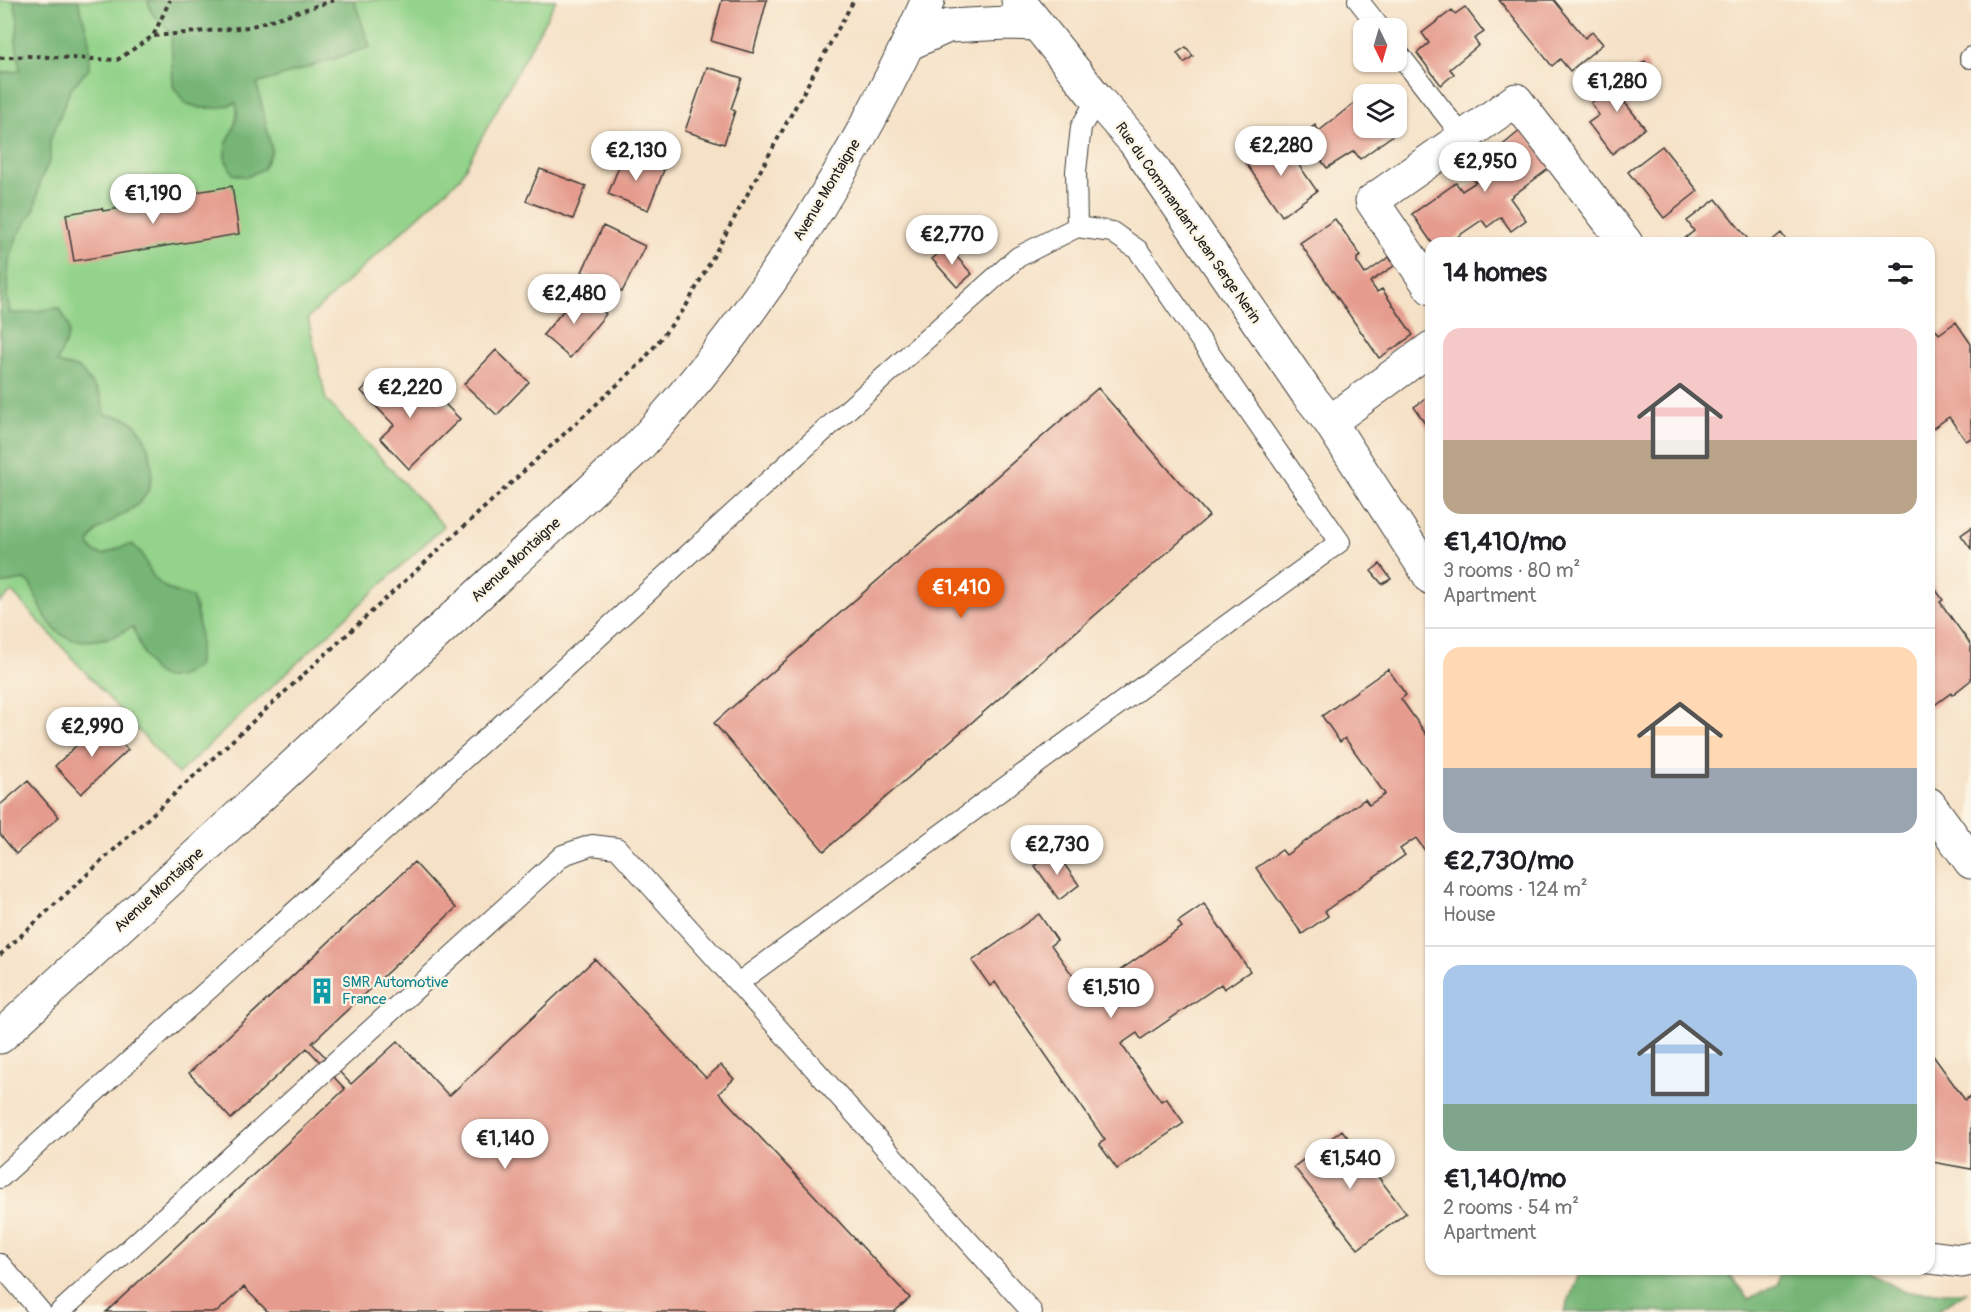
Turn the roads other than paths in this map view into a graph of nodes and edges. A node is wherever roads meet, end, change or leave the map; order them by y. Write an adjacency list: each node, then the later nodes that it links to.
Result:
1 (928, 0): 5 (street, Avenue Montaigne)
2 (1358, 0): 4 (lane)
3 (1028, 12): 5 (street); 7 (street, Rue du Commandant Jean Serge Nerin)
4 (1372, 18)
5 (908, 44): 18 (street, Avenue Montaigne)
6 (1407, 64): 8 (lane)
7 (1097, 99): 9 (lane); 13 (street, Rue du Commandant Jean Serge Nerin)
8 (1463, 137): 10 (street); 11 (street)
9 (1077, 227): 17 (lane); 19 (lane)
10 (1621, 237)
11 (1425, 279)
12 (1425, 352): 13 (street)
13 (1330, 422): 14 (street, Rue du Commandant Jean Serge Nerin)
14 (1425, 569)
15 (1935, 812): 16 (street)
16 (1971, 862)
17 (738, 983): 24 (lane); 25 (lane)
18 (0, 1036)
19 (0, 1178)
20 (1935, 1258): 21 (street)
21 (1971, 1259)
22 (0, 1264): 23 (lane)
23 (41, 1312)
24 (60, 1312)
25 (1032, 1312)

